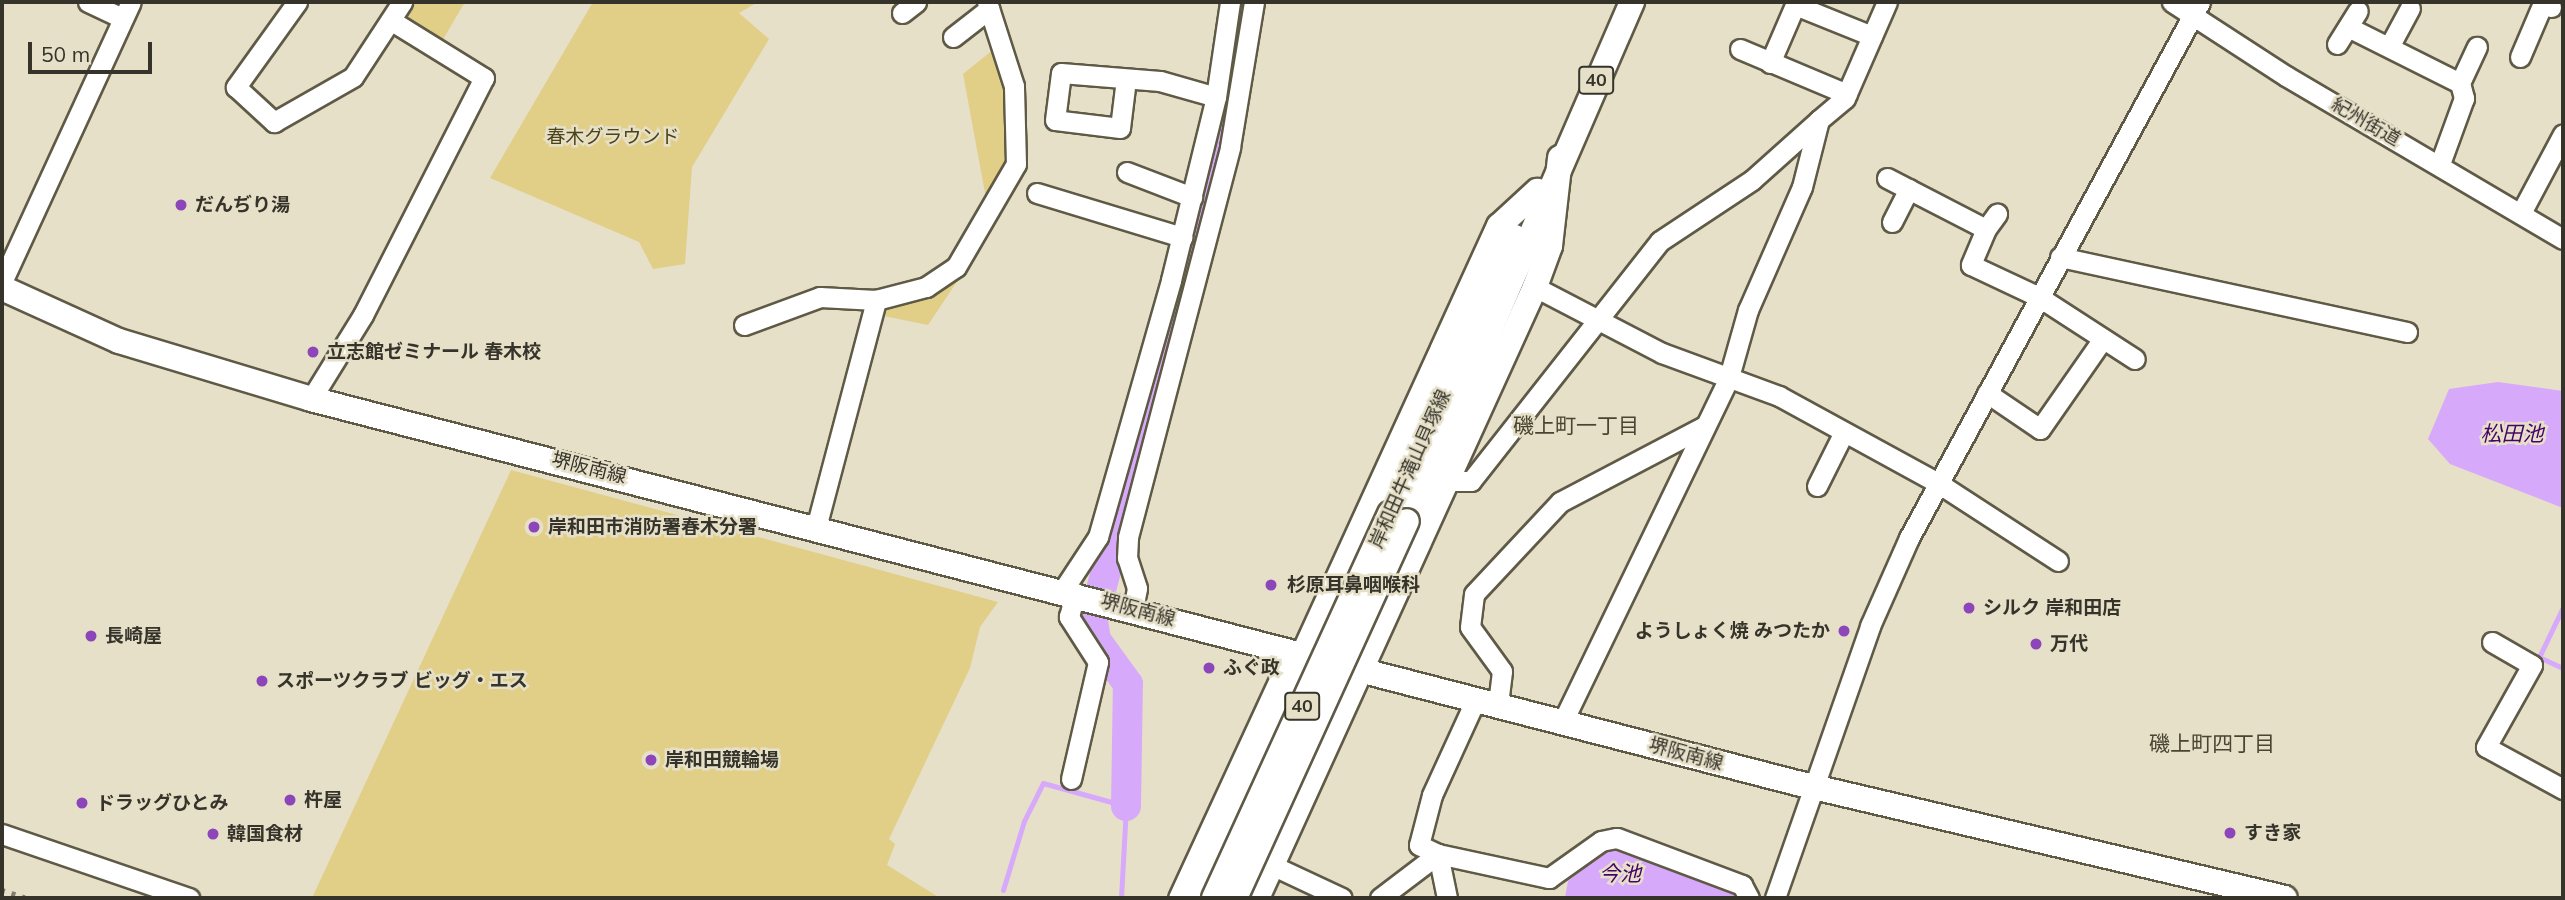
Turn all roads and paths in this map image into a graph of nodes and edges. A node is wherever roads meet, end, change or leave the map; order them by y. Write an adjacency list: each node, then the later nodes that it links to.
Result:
1 (88, 2): 14 (street)
2 (297, 2): 15 (street)
3 (402, 2): 15 (street)
4 (1230, 2): 27 (street)
5 (1254, 2): 45 (street)
6 (1632, 2): 30 (main road, 岸和田牛滝山貝塚線 / 40)
7 (1887, 2): 16 (street)
8 (2172, 2): 12 (street, 紀州街道)
9 (988, 6): 17 (street); 49 (street)
10 (2556, 7): 22 (street)
11 (1825, 8): 16 (street); 23 (street)
12 (2197, 8): 31 (street, 紀州街道); 42 (street)
13 (2410, 8): 19 (street)
14 (126, 10): 44 (street)
15 (390, 20): 57 (street)
16 (1872, 36): 26 (street)
17 (953, 37)
18 (2337, 44): 19 (street)
19 (2389, 47): 25 (street)
20 (2477, 47): 25 (street)
21 (1740, 49): 23 (street)
22 (2520, 57)
23 (1770, 63): 26 (street)
24 (1126, 79): 27 (street)
25 (2460, 83): 31 (street)
26 (1847, 94): 28 (street)
27 (1216, 97): 37 (street)
28 (1819, 120): 50 (street); 55 (street)
29 (2563, 134): 38 (street)
30 (1560, 158): 35 (main road, 岸和田牛滝山貝塚線 / 40); 46 (main road); 63 (main road, 岸和田牛滝山貝塚線 / 40)
31 (2440, 164): 38 (street, 紀州街道)
32 (1127, 172): 37 (street)
33 (1887, 178): 34 (street)
34 (1909, 189): 39 (street); 48 (street)
35 (1537, 191): 63 (main road, 岸和田牛滝山貝塚線 / 40); 69 (main road)
36 (1037, 193): 40 (street)
37 (1192, 197): 40 (street)
38 (2521, 213): 41 (street, 紀州街道)
39 (1892, 222)
40 (1182, 237): 43 (street)
41 (2563, 239)
42 (2060, 257): 48 (street); 52 (street)
43 (1171, 280): 45 (street); 66 (street)
44 (2, 282)
45 (1193, 286): 67 (street)
46 (1535, 287): 50 (street); 60 (main road)
47 (2, 288): 57 (main road, 堺阪南線)
48 (2039, 297): 53 (street); 56 (street)
49 (876, 300): 51 (street); 64 (street)
50 (1597, 319): 55 (street); 60 (street)
51 (744, 325)
52 (2407, 332)
53 (2102, 340): 54 (street); 56 (street)
54 (2135, 359)
55 (1729, 377): 58 (street); 59 (street)
56 (1987, 393): 61 (street)
57 (311, 399): 64 (main road, 堺阪南線)
58 (1706, 426): 71 (street); 72 (street)
59 (1844, 432): 61 (street); 62 (street)
60 (1446, 481): 70 (main road)
61 (1938, 483): 65 (street); 74 (street)
62 (1817, 486)
63 (1399, 517): 82 (main road, 岸和田牛滝山貝塚線 / 40, bridge); 83 (main road, 岸和田牛滝山貝塚線 / 40, bridge)
64 (817, 524): 66 (main road, 堺阪南線)
65 (2058, 561)
66 (1074, 593): 67 (main road, 堺阪南線); 73 (street)
67 (1129, 608): 69 (main road, 堺阪南線)
68 (2492, 642): 75 (street)
69 (1303, 653): 70 (main road, 堺阪南線); 80 (street); 81 (main road)
70 (1362, 669): 71 (main road, 堺阪南線); 78 (street); 84 (main road)
71 (1487, 702): 72 (main road, 堺阪南線); 77 (street)
72 (1563, 721): 74 (main road, 堺阪南線)
73 (1079, 770)
74 (1813, 787): 90 (street); 91 (main road, 堺阪南線)
75 (2563, 789)
76 (2, 834): 79 (street)
77 (1438, 854): 87 (street); 88 (street); 89 (street)
78 (1280, 869): 85 (street); 86 (street)
79 (189, 898)
80 (1178, 898)
81 (1192, 898)
82 (1214, 898)
83 (1235, 898)
84 (1257, 898)
85 (1267, 898)
86 (1342, 898)
87 (1380, 898)
88 (1447, 898)
89 (1749, 898)
90 (1775, 898)
91 (2285, 898)

